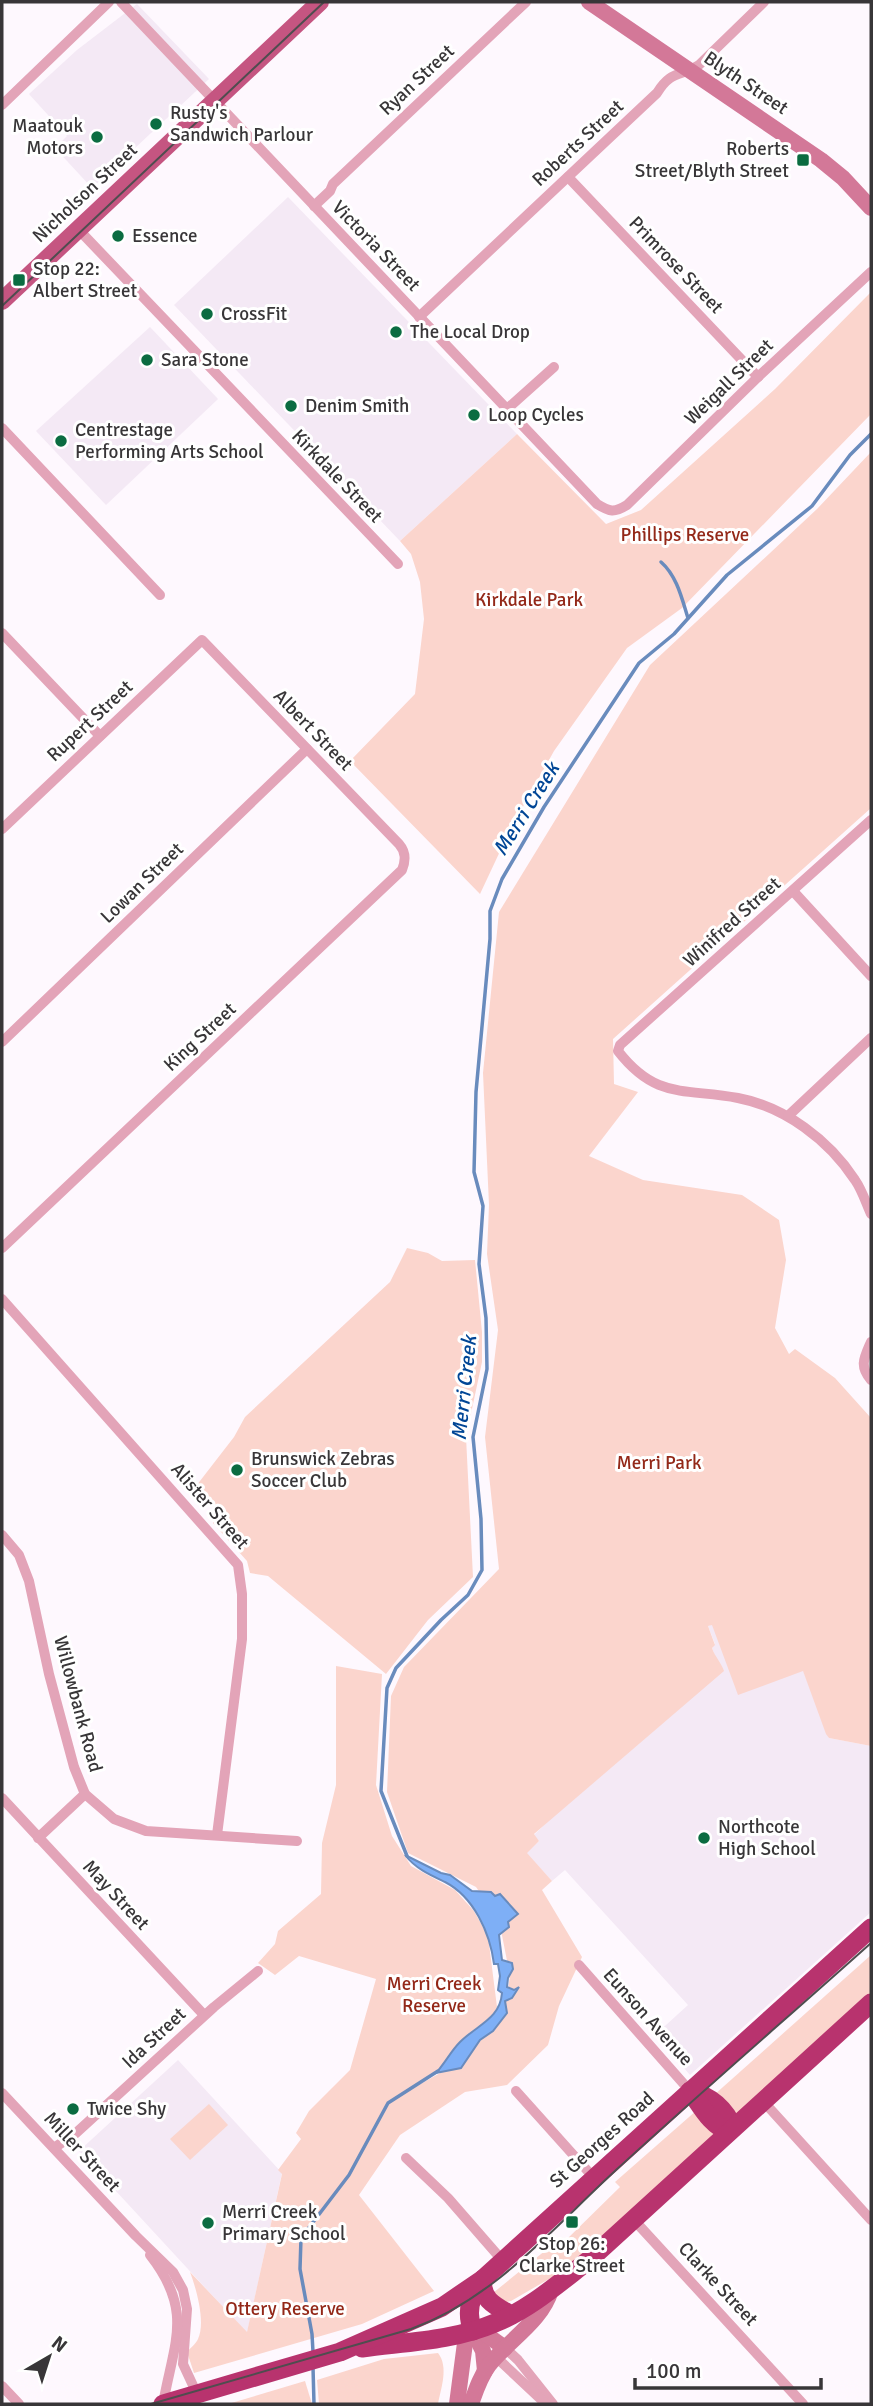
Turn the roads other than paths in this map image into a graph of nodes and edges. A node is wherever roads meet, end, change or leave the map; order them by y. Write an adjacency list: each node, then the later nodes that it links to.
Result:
1 (109, 2): 9 (street)
2 (121, 2): 8 (street, Victoria Street)
3 (320, 2): 8 (main road, Nicholson Street)
4 (526, 2): 11 (street, Ryan Street)
5 (589, 2): 7 (street, Blyth Street)
6 (764, 2): 7 (street, Roberts Street)
7 (690, 71): 10 (street, Roberts Street); 12 (street, Blyth Street)
8 (214, 101): 11 (street, Victoria Street); 13 (main road, Nicholson Street)
9 (2, 105)
10 (568, 177): 16 (street, Roberts Street); 18 (street, Primrose Street)
11 (312, 204): 16 (street, Victoria Street)
12 (871, 208)
13 (78, 229): 15 (main road, Nicholson Street); 22 (street, Kirkdale Street)
14 (871, 272): 18 (street, Weigall Street)
15 (2, 301)
16 (419, 317): 19 (street, Victoria Street)
17 (554, 367): 19 (street)
18 (758, 377): 21 (street, Weigall Street)
19 (507, 409): 21 (street, Victoria Street)
20 (2, 428): 23 (street)
21 (609, 511)
22 (398, 564)
23 (160, 596)
24 (2, 633): 26 (street)
25 (202, 639): 26 (street, Rupert Street); 27 (street, Albert Street)
26 (100, 736): 29 (street, Rupert Street)
27 (307, 749): 30 (street, Albert Street); 34 (street, Lowan Street)
28 (871, 820): 31 (street, Winifred Street)
29 (2, 829)
30 (399, 844): 37 (street, King Street)
31 (793, 891): 32 (street); 35 (street, Winifred Street)
32 (871, 976)
33 (871, 1038): 35 (street)
34 (2, 1042)
35 (788, 1116): 36 (street)
36 (871, 1214)
37 (2, 1248)
38 (2, 1299): 44 (street, Alister Street)
39 (871, 1342): 40 (street)
40 (871, 1380)
41 (2, 1535): 42 (street, Willowbank Road)
42 (85, 1794): 44 (street, Willowbank Road); 45 (street)
43 (2, 1798): 45 (street, May Street)
44 (217, 1835): 46 (street, Willowbank Road)
45 (38, 1838): 51 (street, May Street)
46 (297, 1841)
47 (871, 1928): 53 (highway, St Georges Road)
48 (579, 1965): 53 (street, Eunson Avenue)
49 (258, 1971): 51 (street, Ida Street)
50 (871, 2003): 55 (highway, St Georges Road)
51 (204, 2015): 57 (street, Ida Street)
52 (516, 2091): 59 (street)
53 (691, 2091): 56 (highway); 59 (highway, St Georges Road)
54 (2, 2093): 57 (street, Miller Street)
55 (763, 2101): 56 (highway, St Georges Road); 61 (street)
56 (731, 2130): 60 (highway, St Georges Road)
57 (57, 2151): 62 (street, Miller Street)
58 (406, 2158): 63 (street)
59 (594, 2178): 63 (highway, St Georges Road)
60 (634, 2220): 65 (highway, St Georges Road); 80 (street, Clarke Street)
61 (871, 2220)
62 (136, 2236): 73 (street, Miller Street); 75 (street, Miller Street)
63 (502, 2260): 64 (highway, St Georges Road)
64 (483, 2279): 66 (highway); 67 (highway, St Georges Road); 68 (highway)
65 (551, 2290): 66 (highway, St Georges Road); 70 (street)
66 (511, 2315): 68 (highway, St Georges Road)
67 (422, 2316): 68 (highway); 69 (highway, St Georges Road)
68 (473, 2331): 69 (highway, St Georges Road); 70 (street); 71 (street); 76 (street)
69 (340, 2352): 73 (highway, St Georges Road)
70 (500, 2352): 71 (street); 78 (street); 79 (street)
71 (485, 2371): 77 (street)
72 (2, 2386): 74 (street)
73 (197, 2394): 75 (highway, St Georges Road)
74 (19, 2404)
75 (163, 2404)
76 (457, 2404)
77 (471, 2404)
78 (546, 2404)
79 (553, 2404)
80 (803, 2404)

